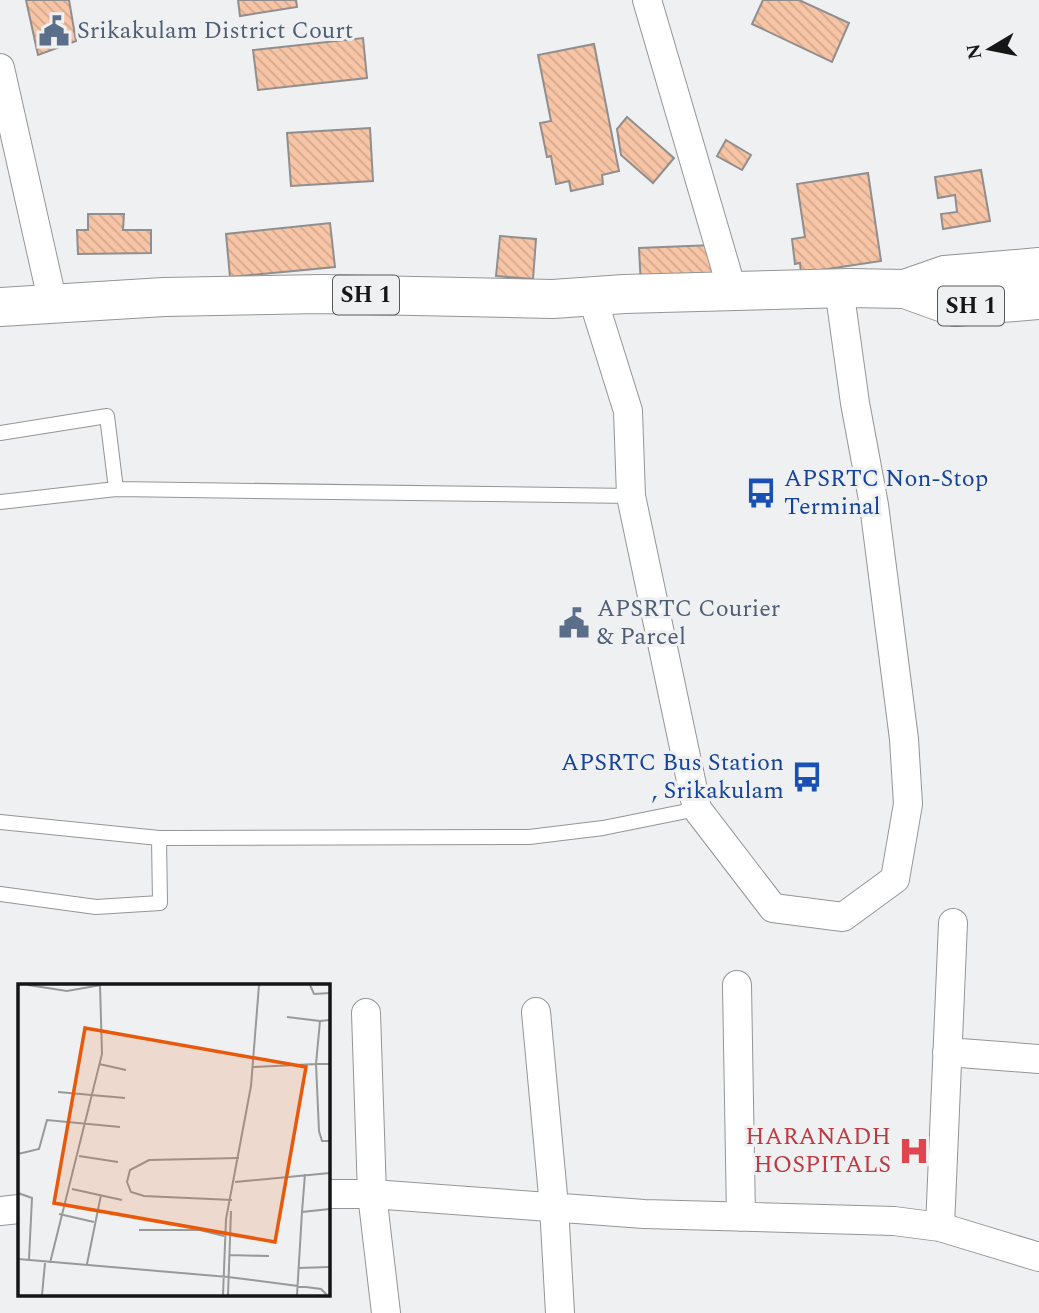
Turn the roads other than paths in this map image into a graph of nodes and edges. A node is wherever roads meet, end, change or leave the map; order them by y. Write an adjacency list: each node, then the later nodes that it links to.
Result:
1 (647, 0): 6 (street)
2 (0, 68): 9 (street)
3 (1039, 267): 5 (main road, SH 1)
4 (839, 288): 5 (main road, SH 1); 6 (main road, SH 1); 15 (street)
5 (905, 289): 8 (main road, SH 1)
6 (733, 293): 7 (main road, SH 1)
7 (593, 296): 9 (main road, SH 1); 13 (street)
8 (1039, 300)
9 (53, 304): 10 (main road, SH 1)
10 (0, 307)
11 (0, 433): 12 (lane)
12 (116, 489): 13 (lane); 14 (lane)
13 (631, 496): 15 (street)
14 (0, 502)
15 (697, 809): 17 (lane)
16 (0, 822): 17 (lane)
17 (159, 838): 18 (lane)
18 (0, 894)
19 (953, 923): 23 (street)
20 (737, 985): 30 (street)
21 (536, 1012): 27 (street)
22 (366, 1013): 26 (street)
23 (947, 1052): 24 (street); 31 (street)
24 (1039, 1059)
25 (329, 1194): 26 (street)
26 (372, 1194): 27 (street); 33 (street)
27 (554, 1206): 30 (street); 34 (street)
28 (18, 1209): 29 (street)
29 (0, 1211)
30 (741, 1217): 31 (street)
31 (940, 1227): 32 (street)
32 (1039, 1257)
33 (386, 1313)
34 (560, 1313)

